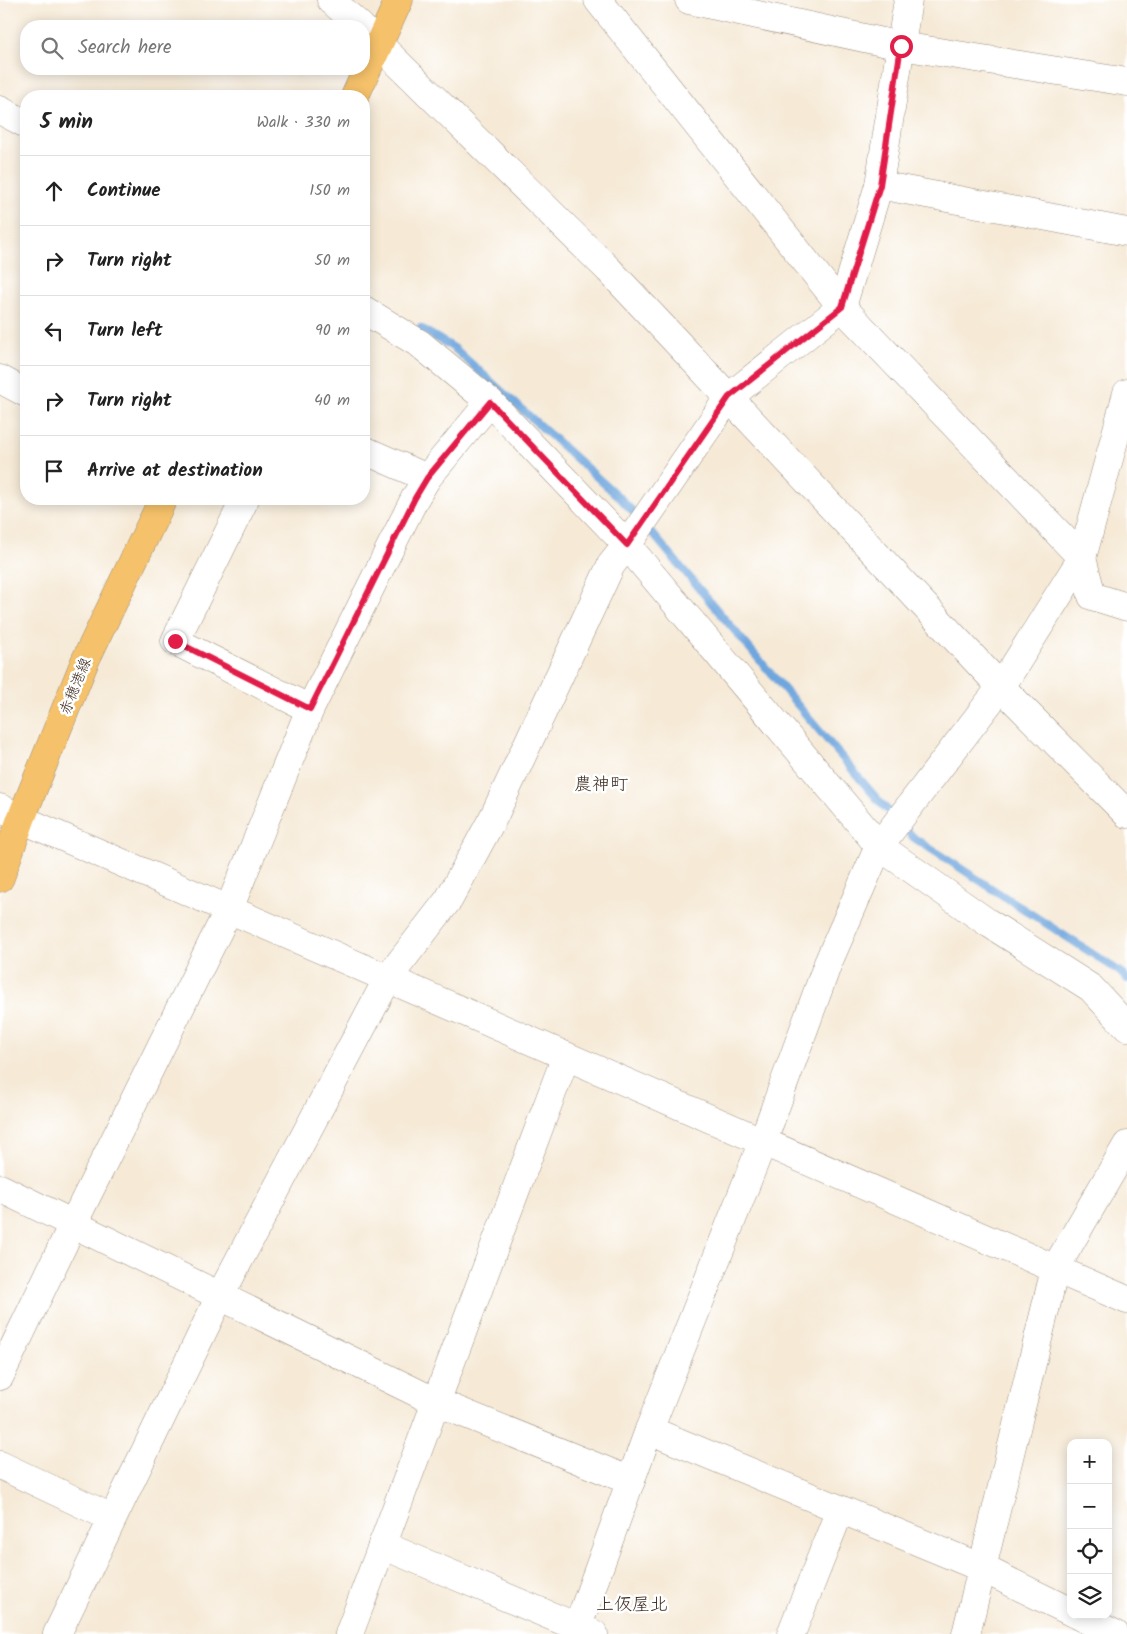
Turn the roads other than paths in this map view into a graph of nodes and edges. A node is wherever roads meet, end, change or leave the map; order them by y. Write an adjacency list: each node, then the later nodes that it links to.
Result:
1 (331, 0): 6 (street)
2 (399, 0): 7 (main road)
3 (598, 0): 17 (street)
4 (689, 0): 9 (street)
5 (908, 0): 9 (street)
6 (353, 20)
7 (370, 30)
8 (370, 36): 21 (street)
9 (901, 46): 11 (street); 15 (street)
10 (359, 75): 12 (main road)
11 (1127, 82)
12 (356, 90)
13 (0, 110): 14 (street)
14 (20, 121)
15 (880, 185): 16 (street); 17 (street)
16 (1127, 232)
17 (842, 307): 21 (street); 29 (street)
18 (370, 314): 23 (street)
19 (0, 379): 20 (street)
20 (20, 390)
21 (729, 397): 28 (street); 31 (street)
22 (1126, 399): 29 (street)
23 (490, 402): 25 (street); 28 (street)
24 (370, 453): 25 (street)
25 (427, 478): 32 (street)
26 (160, 505): 33 (main road, 赤穂港線)
27 (242, 505): 32 (street)
28 (627, 545): 35 (street); 38 (street)
29 (1082, 558): 30 (street); 31 (street)
30 (1127, 607)
31 (1002, 687): 34 (street); 35 (street)
32 (310, 709): 37 (street)
33 (11, 813): 36 (main road, 赤穂港線); 37 (street)
34 (1127, 814)
35 (879, 846): 39 (street); 41 (street)
36 (0, 878)
37 (229, 909): 38 (street); 44 (street)
38 (388, 978): 40 (street); 46 (street)
39 (1127, 1028)
40 (566, 1056): 41 (street); 49 (street)
41 (763, 1141): 45 (street); 50 (street)
42 (1127, 1145): 45 (street)
43 (0, 1188): 44 (street)
44 (73, 1224): 46 (street); 48 (street)
45 (1055, 1269): 47 (street); 56 (street)
46 (220, 1296): 49 (street); 54 (street)
47 (1127, 1300)
48 (0, 1376)
49 (436, 1402): 52 (street); 55 (street)
50 (649, 1430): 52 (street); 53 (street)
51 (0, 1465): 54 (street)
52 (631, 1481): 59 (street)
53 (840, 1510): 56 (street); 62 (street)
54 (112, 1518): 60 (street)
55 (382, 1545): 59 (street); 61 (street)
56 (982, 1568): 57 (street); 63 (street)
57 (1067, 1610)
58 (1085, 1619): 64 (street)
59 (582, 1632)
60 (57, 1634)
61 (349, 1634)
62 (791, 1634)
63 (966, 1634)
64 (1115, 1634)

